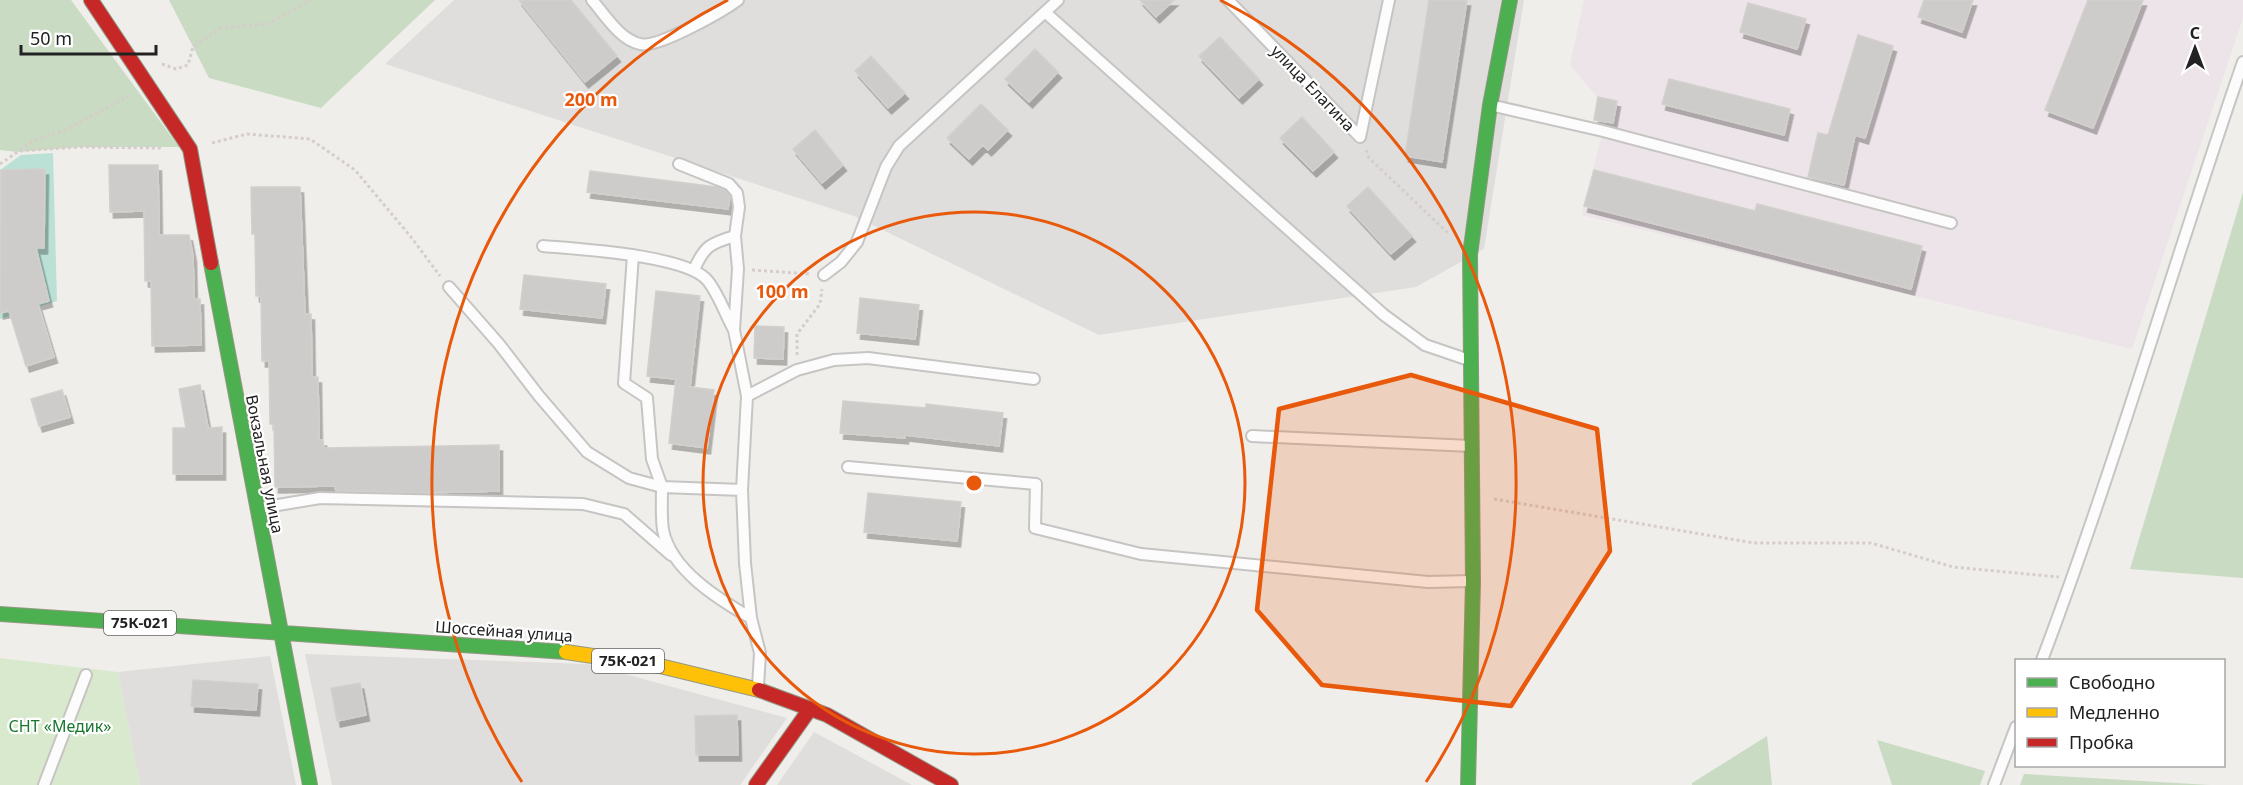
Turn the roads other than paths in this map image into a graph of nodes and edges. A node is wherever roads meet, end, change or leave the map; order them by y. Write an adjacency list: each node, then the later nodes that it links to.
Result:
1 (91, 0): 28 (street, Вокзальная улица)
2 (592, 0): 3 (lane)
3 (738, 0)
4 (1058, 0): 8 (lane)
5 (1228, 0): 6 (lane, улица Елагина)
6 (1389, 0)
7 (1510, 0): 10 (street)
8 (1046, 13): 17 (lane); 20 (lane)
9 (2243, 62): 34 (lane)
10 (1490, 105): 12 (lane); 20 (street)
11 (679, 164): 13 (lane)
12 (1951, 223)
13 (735, 236): 16 (lane); 19 (lane)
14 (543, 246): 15 (lane)
15 (633, 255): 16 (lane); 26 (lane)
16 (694, 270): 19 (lane)
17 (824, 275)
18 (449, 287): 26 (lane)
19 (734, 330): 22 (lane)
20 (1471, 361): 24 (street)
21 (1034, 379): 22 (lane)
22 (747, 396): 27 (lane)
23 (1252, 436): 24 (lane)
24 (1471, 446): 30 (street)
25 (848, 467): 30 (lane)
26 (662, 487): 27 (lane); 29 (lane)
27 (742, 490): 32 (lane)
28 (257, 509): 29 (lane); 33 (street, Вокзальная улица)
29 (673, 557): 32 (lane)
30 (1473, 581): 43 (street)
31 (0, 614): 33 (street, 75К-021)
32 (751, 618): 36 (lane)
33 (280, 632): 36 (street, Шоссейная улица / 75К-021); 40 (street, Вокзальная улица)
34 (2042, 659)
35 (86, 675): 39 (lane)
36 (758, 690): 37 (street, Шоссейная улица / 75К-021)
37 (810, 709): 41 (street); 42 (street, Шоссейная улица / 75К-021)
38 (2015, 730): 44 (lane)
39 (44, 785)
40 (310, 785)
41 (756, 785)
42 (951, 785)
43 (1468, 785)
44 (1994, 785)

